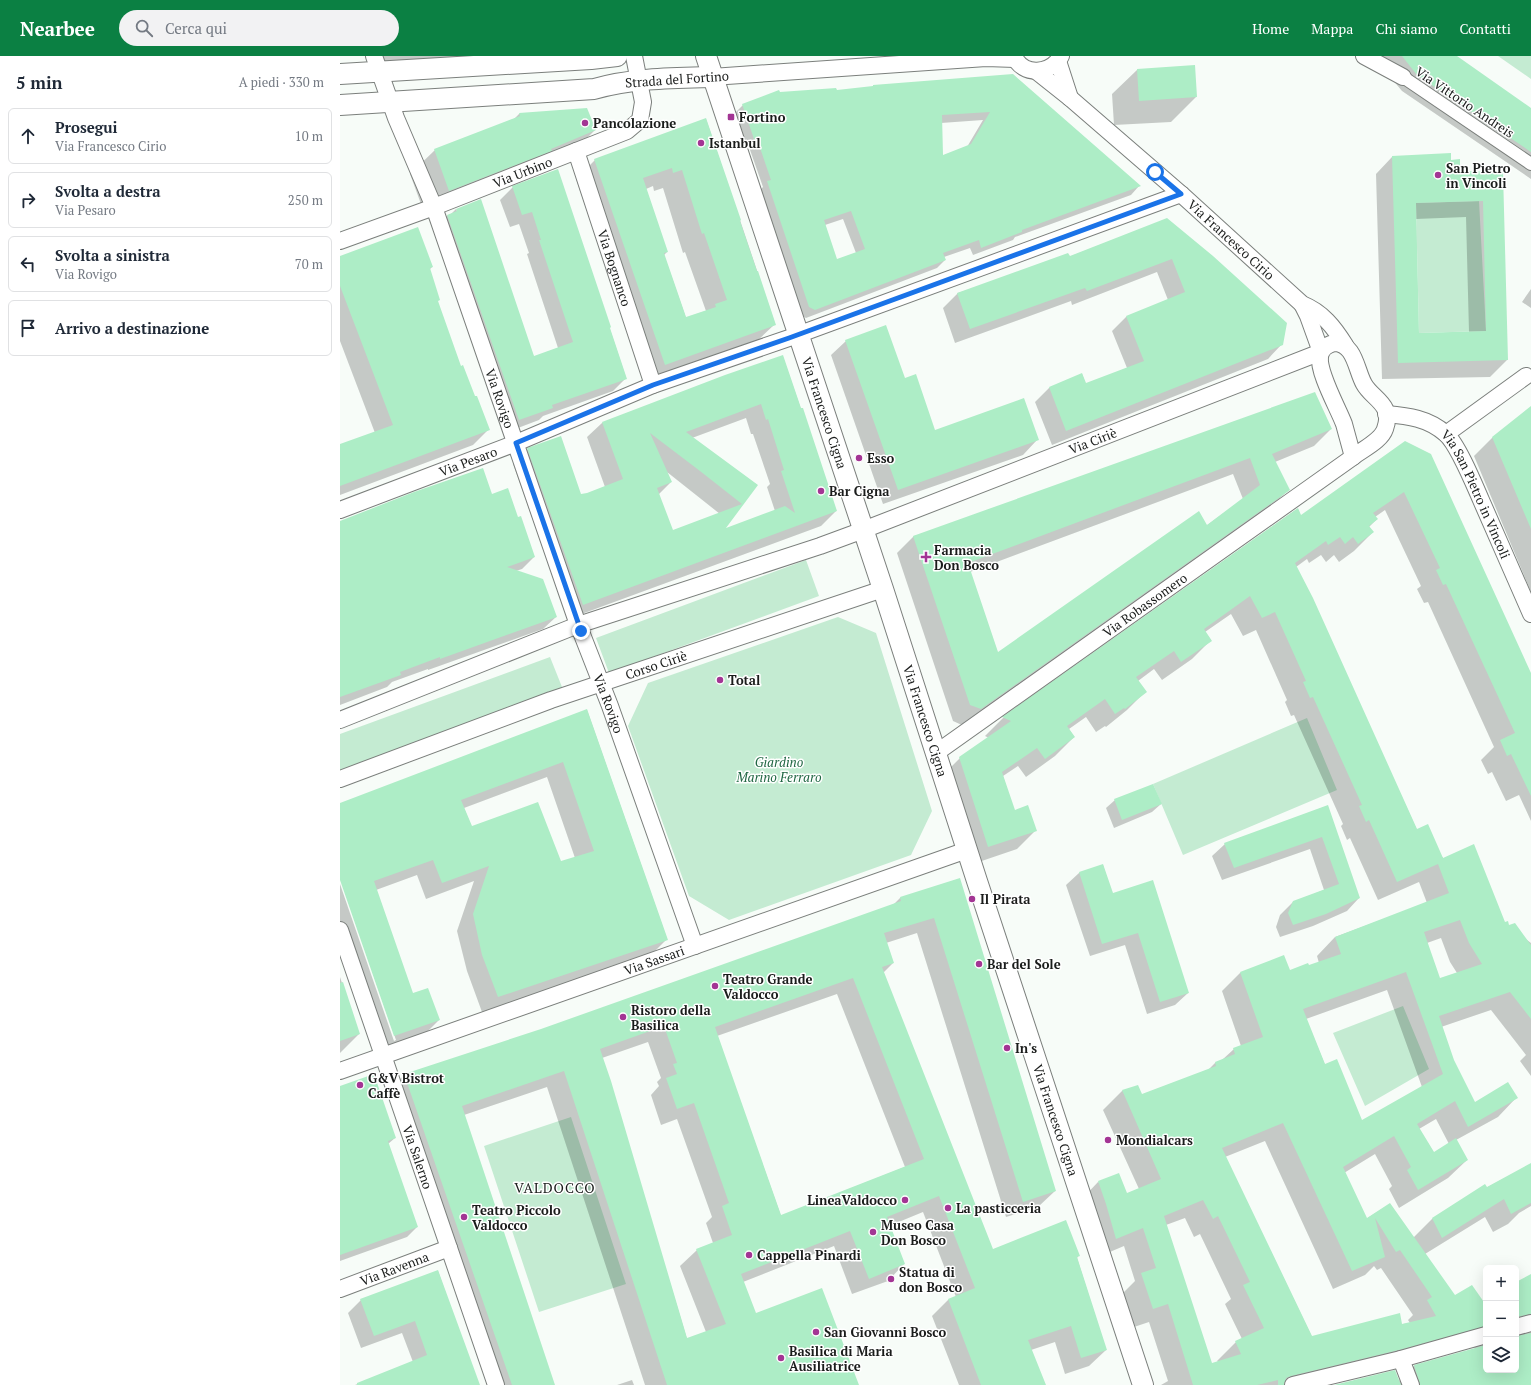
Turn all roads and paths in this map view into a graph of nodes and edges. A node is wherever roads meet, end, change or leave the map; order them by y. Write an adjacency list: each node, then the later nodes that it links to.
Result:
1 (617, 56): 7 (street)
2 (634, 56): 12 (street, Via Urbino)
3 (706, 56): 10 (street, Via Francesco Cigna)
4 (1364, 56): 11 (street)
5 (1015, 57): 8 (street, Via Francesco Cirio); 10 (street, Strada del Fortino)
6 (1060, 58): 8 (street); 13 (street)
7 (377, 63): 9 (street); 14 (street, Via Rovigo)
8 (1036, 71): 13 (street, Via Francesco Cirio)
9 (340, 74)
10 (712, 77): 12 (street, Strada del Fortino); 22 (street, Via Francesco Cigna)
11 (1403, 78): 17 (street, Via Vittorio Andreis)
12 (638, 80): 14 (street, Strada del Fortino); 16 (street, Via Urbino)
13 (1070, 98): 18 (street, Via Francesco Cirio)
14 (390, 101): 15 (street, Strada del Fortino); 19 (street, Via Rovigo)
15 (340, 105)
16 (576, 150): 19 (street, Via Urbino); 26 (street, Via Bognanco)
17 (1531, 164)
18 (1181, 194): 21 (street, Via Francesco Cirio); 22 (street, Via Pesaro)
19 (434, 207): 20 (street, Via Urbino); 29 (street, Via Rovigo)
20 (340, 241)
21 (1302, 304): 23 (street, Via Francesco Cirio); 24 (street, Via Francesco Cirio)
22 (798, 334): 26 (street, Via Pesaro); 32 (street, Via Francesco Cigna)
23 (1345, 345): 24 (street, Via Ciriè); 27 (street, Via Francesco Cirio)
24 (1321, 352): 30 (street, Via Francesco Cirio); 32 (street, Via Ciriè)
25 (1526, 376): 28 (street)
26 (653, 385): 29 (street, Via Pesaro)
27 (1386, 414): 28 (street, Via San Pietro in Vincoli); 30 (street, Via Robassomero)
28 (1446, 434): 34 (street, Via San Pietro in Vincoli)
29 (516, 443): 31 (street, Via Pesaro); 35 (street, Via Rovigo)
30 (1353, 457): 38 (street, Via Robassomero)
31 (340, 510)
32 (863, 530): 33 (street, Via Francesco Cigna); 35 (street)
33 (883, 590): 36 (street, Corso Ciriè); 38 (street, Via Francesco Cigna)
34 (1531, 614)
35 (578, 625): 36 (street, Via Rovigo); 37 (street)
36 (601, 682): 39 (street, Corso Ciriè); 42 (street, Via Rovigo)
37 (340, 720)
38 (936, 754): 40 (street, Via Francesco Cigna)
39 (340, 779)
40 (968, 850): 42 (street, Via Sassari); 52 (street, Via Francesco Cigna)
41 (340, 930): 43 (street, Via Salerno)
42 (695, 946): 43 (street, Via Sassari)
43 (382, 1056): 44 (street, Via Sassari); 45 (street, Via Salerno)
44 (340, 1071)
45 (448, 1248): 46 (street, Via Ravenna); 51 (street, Via Salerno)
46 (340, 1289)
47 (1531, 1323): 48 (street)
48 (1519, 1326)
49 (1483, 1336): 50 (street)
50 (1401, 1359): 53 (street); 54 (street)
51 (496, 1385)
52 (1143, 1385)
53 (1293, 1385)
54 (1411, 1385)

